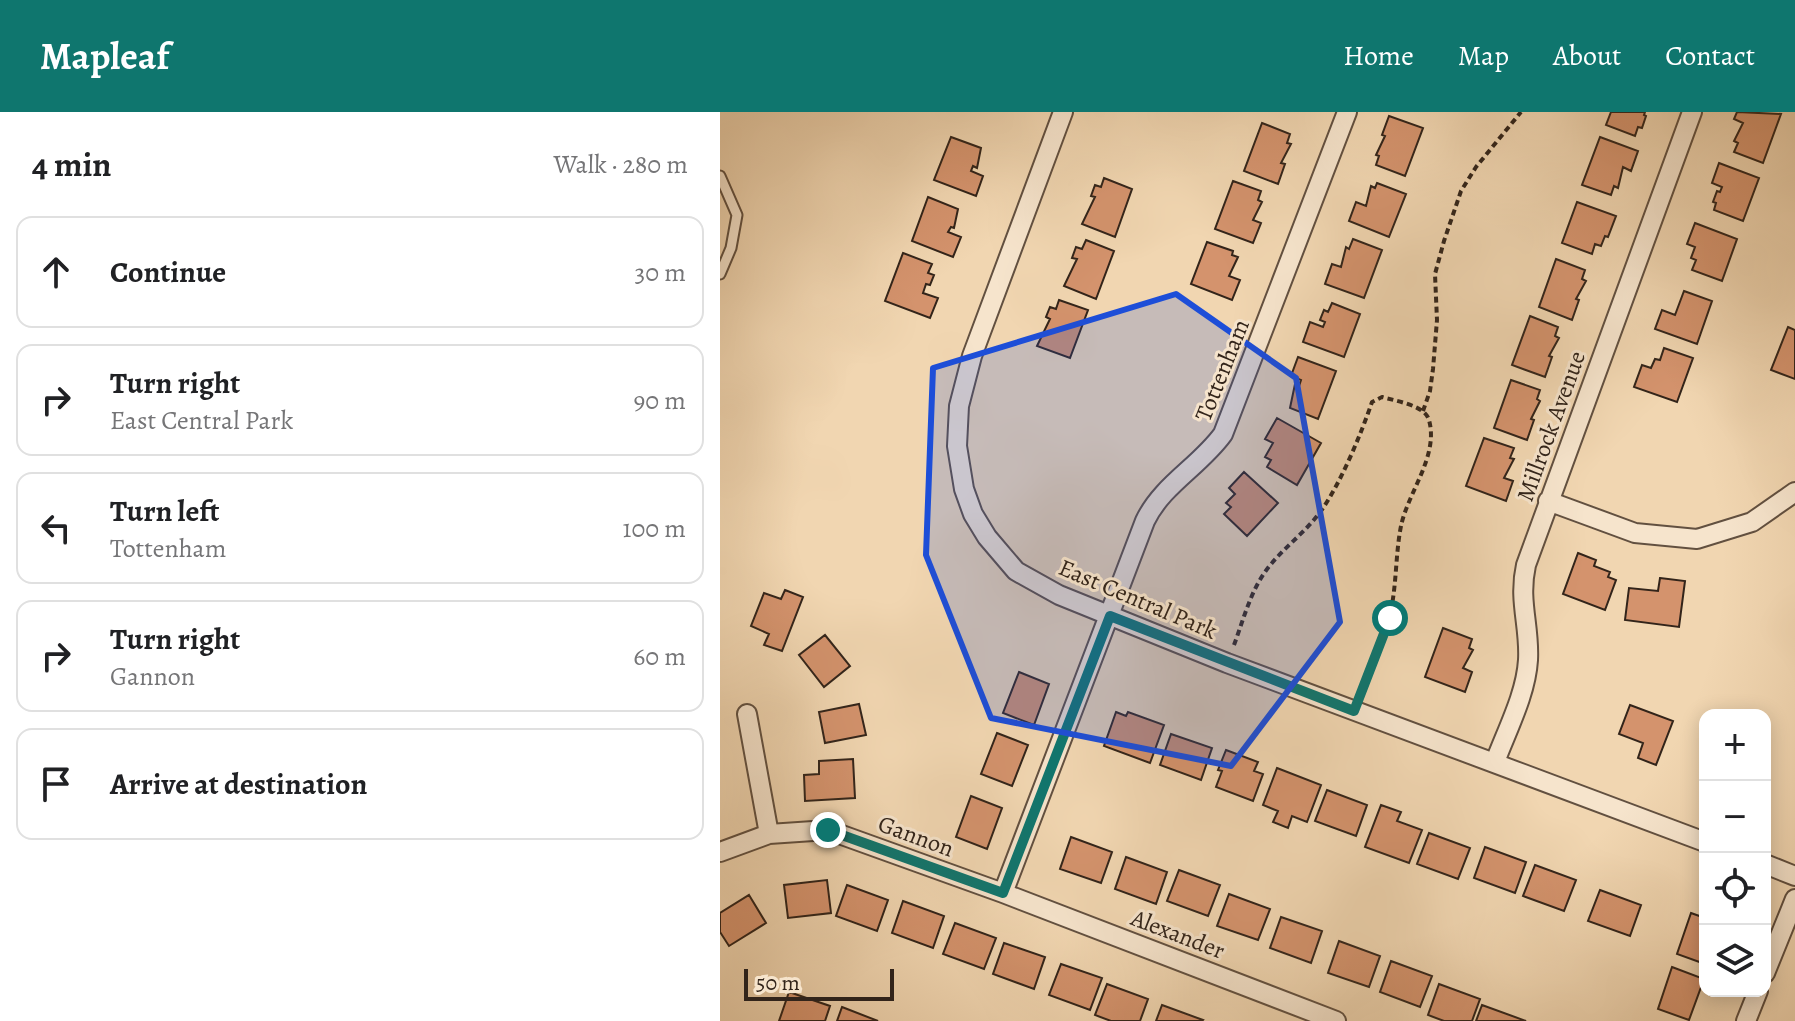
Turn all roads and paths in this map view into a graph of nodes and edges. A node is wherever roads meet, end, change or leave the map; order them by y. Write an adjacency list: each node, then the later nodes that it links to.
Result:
1 (1063, 112): 10 (street, East Central Park)
2 (1347, 112): 10 (street, Tottenham)
3 (1521, 112): 7 (path)
4 (1692, 112): 9 (street, Millrock Avenue)
5 (720, 176): 6 (lane)
6 (720, 274)
7 (1423, 411): 11 (path); 12 (path)
8 (1795, 492): 9 (street)
9 (1548, 501): 14 (street, Millrock Avenue)
10 (1110, 616): 11 (street, East Central Park); 20 (street, Tottenham)
11 (1227, 663): 12 (street, East Central Park)
12 (1354, 711): 14 (street, East Central Park)
13 (747, 714): 15 (street)
14 (1495, 762): 16 (street, East Central Park)
15 (769, 834): 17 (street, Gannon); 20 (street, Gannon)
16 (1699, 840)
17 (720, 852)
18 (1771, 866): 19 (street)
19 (1795, 876)
20 (1003, 893): 25 (street, Alexander)
21 (1795, 899): 22 (street)
22 (1790, 928): 23 (street)
23 (1771, 962)
24 (1756, 997): 27 (street)
25 (1303, 1015): 26 (street, Alexander)
26 (1336, 1021)
27 (1746, 1021)

